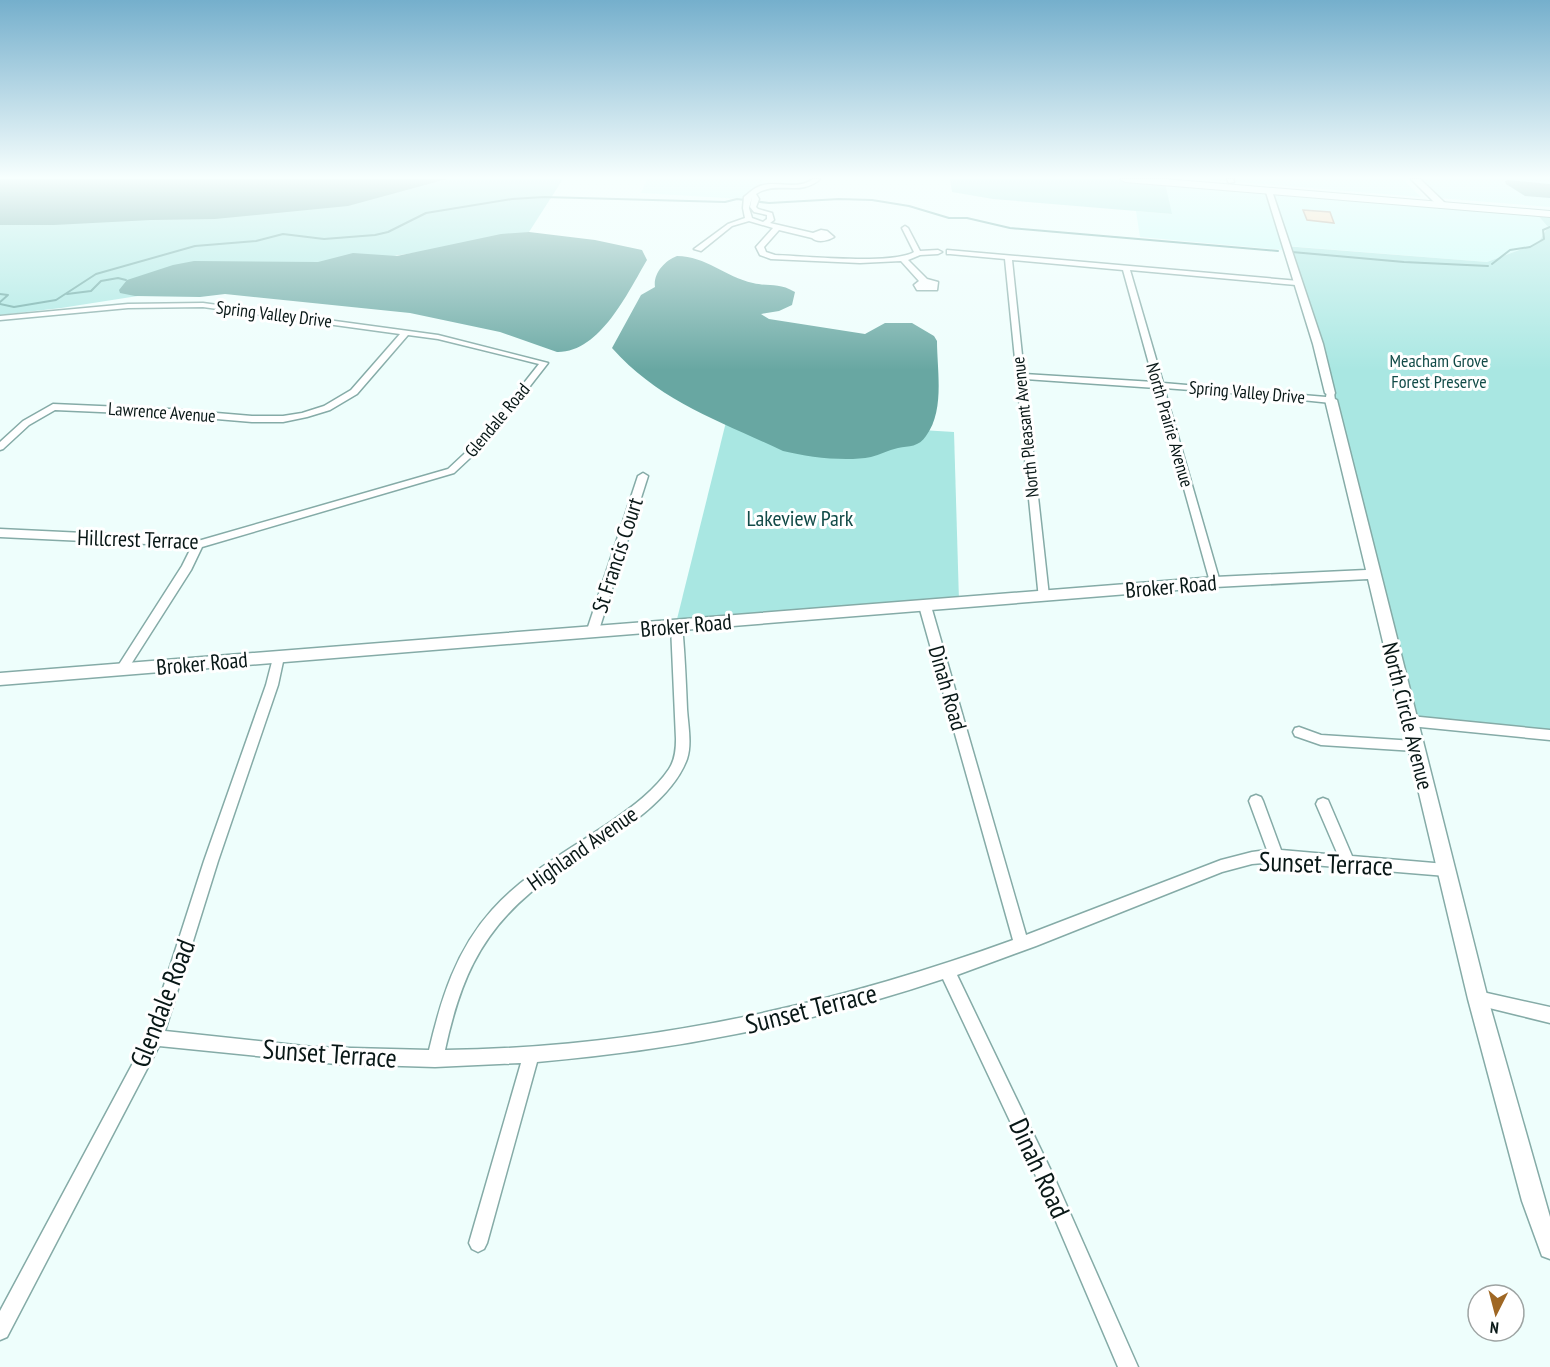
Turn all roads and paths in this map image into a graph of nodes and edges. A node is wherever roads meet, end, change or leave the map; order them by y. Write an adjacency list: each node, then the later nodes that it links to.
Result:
1 (706, 243): 5 (street)
2 (764, 243): 10 (street)
3 (913, 243): 8 (street)
4 (1284, 243): 13 (street, North Circle Avenue)
5 (698, 249)
6 (938, 252): 8 (street)
7 (950, 252): 9 (street)
8 (918, 253): 10 (street)
9 (1008, 257): 11 (street); 17 (street, North Pleasant Avenue)
10 (903, 259): 12 (street)
11 (1126, 268): 13 (street); 18 (street, North Prairie Avenue)
12 (924, 281)
13 (1296, 283): 19 (street, North Circle Avenue)
14 (0, 318): 15 (street, Spring Valley Drive)
15 (406, 332): 16 (street, Spring Valley Drive); 20 (street, Lawrence Avenue)
16 (544, 363): 22 (street, Glendale Road)
17 (1020, 376): 18 (street, Spring Valley Drive); 27 (street, North Pleasant Avenue)
18 (1159, 385): 19 (street, Spring Valley Drive); 26 (street, North Prairie Avenue)
19 (1331, 396): 25 (street, North Circle Avenue)
20 (0, 447)
21 (643, 476): 30 (street, St Francis Court)
22 (378, 493): 24 (street, Hillcrest Terrace)
23 (0, 533): 24 (street, Hillcrest Terrace)
24 (198, 545): 32 (street)
25 (1373, 574): 26 (street, Broker Road); 34 (street, North Circle Avenue)
26 (1215, 582): 27 (street, Broker Road)
27 (1043, 596): 28 (street, Broker Road)
28 (925, 606): 29 (street, Broker Road); 43 (street, Dinah Road)
29 (677, 626): 30 (street, Broker Road); 49 (street, Highland Avenue)
30 (592, 633): 31 (street, Broker Road)
31 (278, 657): 32 (street, Broker Road); 47 (street, Glendale Road)
32 (122, 669): 33 (street, Broker Road)
33 (0, 679)
34 (1410, 721): 36 (street); 37 (street, North Circle Avenue)
35 (1299, 732): 37 (street)
36 (1550, 735)
37 (1415, 746): 42 (street, North Circle Avenue)
38 (1256, 801): 40 (street)
39 (1323, 804): 41 (street)
40 (1275, 856): 41 (street, Sunset Terrace); 43 (street, Sunset Terrace)
41 (1347, 860): 42 (street, Sunset Terrace)
42 (1446, 870): 45 (street, North Circle Avenue)
43 (1021, 944): 44 (street, Sunset Terrace)
44 (947, 970): 48 (street, Sunset Terrace); 53 (street, Dinah Road)
45 (1478, 999): 46 (street); 51 (street, North Circle Avenue)
46 (1550, 1016)
47 (155, 1038): 49 (street, Sunset Terrace); 52 (street, Glendale Road)
48 (531, 1055): 49 (street, Sunset Terrace); 50 (street)
49 (435, 1059)
50 (478, 1243)
51 (1550, 1248)
52 (0, 1330)
53 (1128, 1367)

